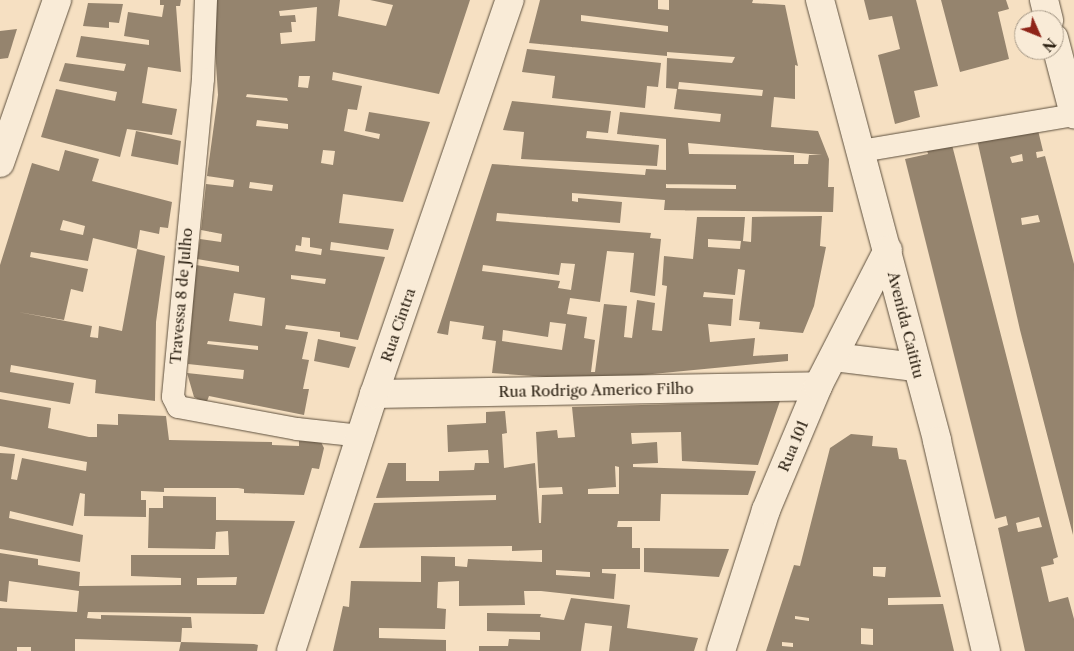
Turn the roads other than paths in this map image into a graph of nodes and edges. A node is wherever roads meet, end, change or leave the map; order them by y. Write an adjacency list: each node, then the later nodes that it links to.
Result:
1 (57, 0): 8 (street)
2 (206, 0): 14 (lane, Travessa 8 de Julho)
3 (510, 0): 13 (street, Rua Cintra)
4 (820, 0): 7 (street, Avenida Caititu)
5 (1064, 60): 6 (street)
6 (1074, 114): 7 (lane)
7 (861, 151): 9 (street, Avenida Caititu)
8 (0, 163)
9 (888, 250): 10 (street, Rua 101); 11 (street, Avenida Caititu)
10 (834, 357): 11 (street); 12 (street, Rua 101)
11 (915, 367): 17 (street, Avenida Caititu)
12 (818, 386): 13 (street, Rua Rodrigo Americo Filho); 16 (street, Rua 101)
13 (374, 394): 14 (street, Rua Cintra)
14 (361, 436): 15 (street, Rua Cintra)
15 (291, 651)
16 (721, 651)
17 (986, 651)

